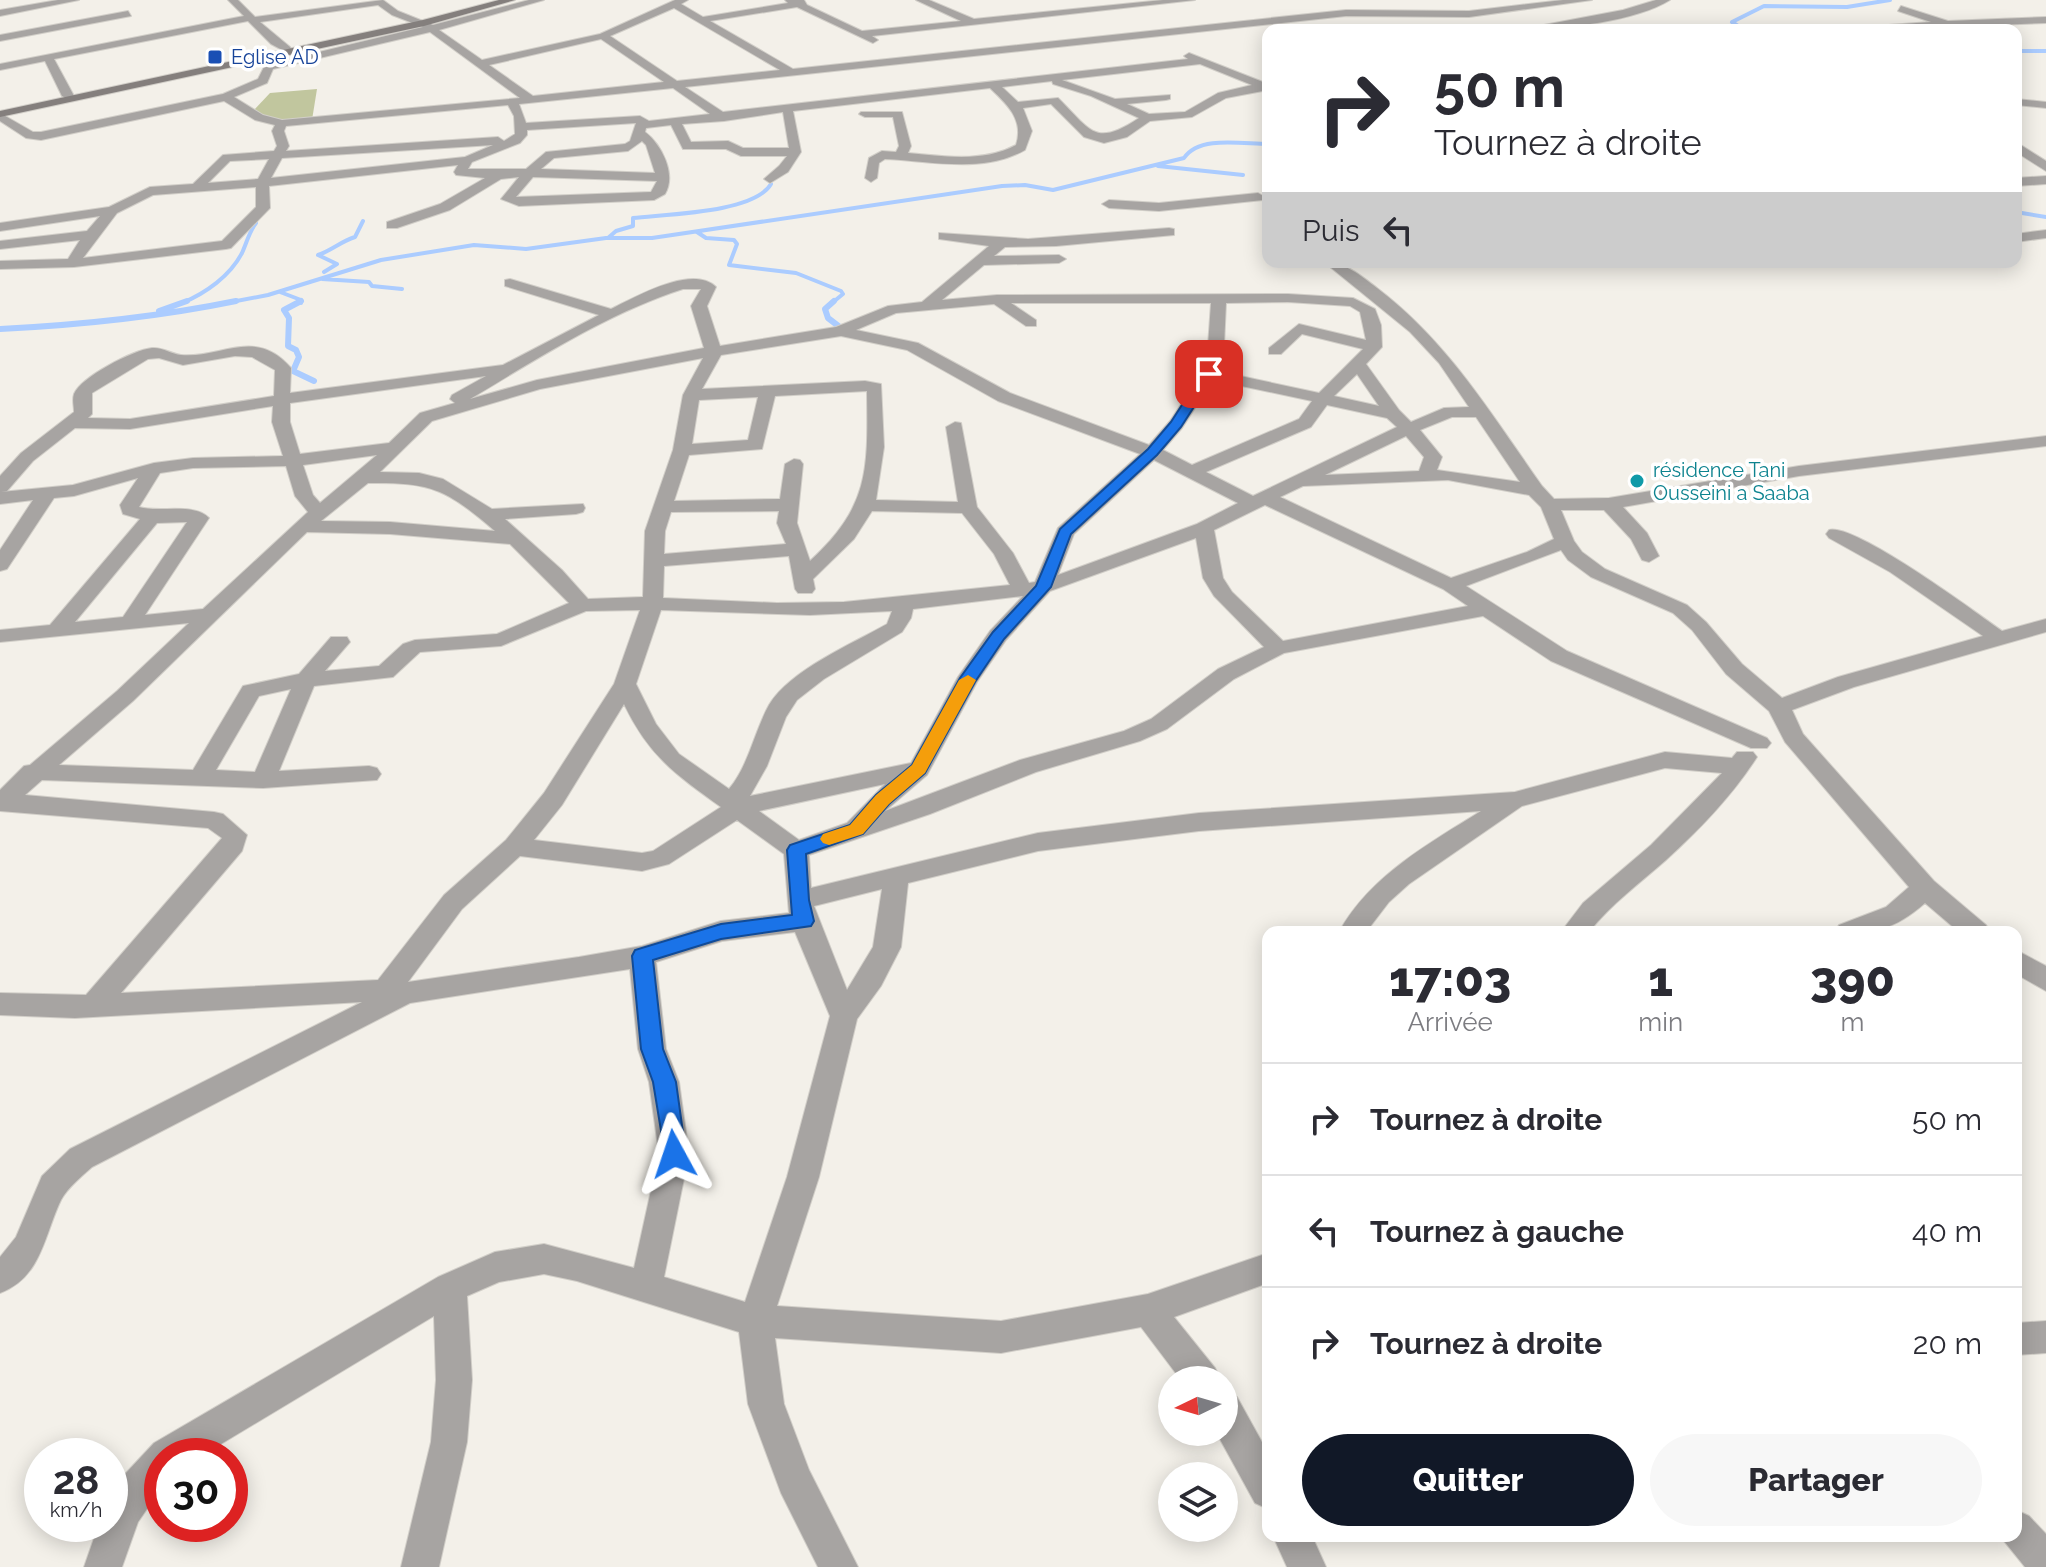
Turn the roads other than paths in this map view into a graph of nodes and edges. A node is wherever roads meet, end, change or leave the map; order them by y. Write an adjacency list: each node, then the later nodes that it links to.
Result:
1 (74, 0): 20 (street)
2 (118, 0): 22 (street)
3 (233, 0): 23 (street)
4 (499, 0): 31 (street)
5 (510, 0): 31 (street)
6 (539, 0): 31 (street)
7 (825, 0): 16 (street)
8 (921, 0): 27 (street)
9 (1045, 0): 19 (street)
10 (1190, 0): 19 (street)
11 (1319, 0): 21 (street)
12 (1587, 0): 21 (street)
13 (1665, 0): 29 (street)
14 (380, 2): 17 (street); 23 (street); 31 (street)
15 (679, 2): 24 (street); 35 (street)
16 (794, 2): 24 (street); 33 (street)
17 (398, 3)
18 (1901, 9): 30 (street)
19 (1073, 11): 26 (street); 27 (street)
20 (0, 13)
21 (1346, 13): 28 (street); 36 (street)
22 (128, 14): 34 (street); 37 (street)
23 (250, 19): 34 (street); 39 (street)
24 (700, 20): 47 (street)
25 (2046, 20): 30 (street)
26 (1099, 21)
27 (971, 22): 33 (street)
28 (1367, 24)
29 (1558, 24)
30 (1947, 24)
31 (423, 25): 39 (street); 44 (street); 60 (street); 69 (street)
32 (1112, 26): 36 (street)
33 (859, 34): 42 (street)
34 (150, 36): 41 (street)
35 (603, 36): 44 (street); 52 (street)
36 (1137, 36): 38 (street); 42 (street)
37 (0, 38)
38 (1163, 46)
39 (286, 49): 58 (street)
40 (1176, 51): 43 (street)
41 (48, 57): 45 (street); 58 (street)
42 (913, 60): 46 (street); 47 (street)
43 (1202, 61): 49 (street); 51 (street)
44 (482, 63): 62 (street)
45 (0, 67)
46 (937, 72)
47 (792, 73): 52 (street)
48 (1262, 73): 49 (street)
49 (1244, 76): 53 (street)
50 (948, 77): 56 (street)
51 (1052, 80): 54 (street); 57 (street)
52 (673, 85): 59 (street); 71 (street)
53 (1262, 85)
54 (994, 86): 56 (street); 68 (street)
55 (1262, 88): 72 (street)
56 (972, 89): 70 (street)
57 (1080, 91): 63 (street); 65 (street)
58 (68, 96): 69 (street)
59 (566, 96): 62 (street); 75 (street)
60 (226, 97): 69 (street); 74 (street)
61 (1166, 97): 65 (street)
62 (531, 100): 64 (street)
63 (1054, 100): 68 (street); 72 (street)
64 (512, 102): 74 (street); 76 (street)
65 (1115, 102): 72 (street)
66 (2022, 103): 67 (street)
67 (2046, 105)
68 (1016, 106): 84 (street)
69 (0, 114)
70 (789, 115): 71 (street); 82 (street); 84 (street)
71 (724, 118): 73 (street)
72 (1147, 118)
73 (675, 122): 77 (street); 82 (street)
74 (282, 123): 83 (street)
75 (566, 124): 76 (street); 77 (street)
76 (521, 127): 78 (street)
77 (640, 129): 87 (street); 89 (street)
78 (516, 140): 83 (street); 85 (street)
79 (2022, 145): 80 (street)
80 (2046, 147)
81 (2022, 149): 86 (street)
82 (795, 152): 91 (street)
83 (277, 155): 94 (street); 95 (street)
84 (900, 156): 90 (street)
85 (467, 160): 88 (street); 94 (street)
86 (2046, 167)
87 (529, 173): 88 (street); 89 (street); 89 (street)
88 (498, 175): 101 (street)
89 (663, 177)
90 (871, 178)
91 (770, 179)
92 (2046, 180): 93 (street)
93 (2022, 182)
94 (262, 183): 95 (street); 112 (street)
95 (199, 185): 100 (street)
96 (1242, 185): 97 (street)
97 (1262, 200)
98 (1262, 201): 99 (street)
99 (1109, 204)
100 (112, 210): 102 (street); 105 (street)
101 (392, 225)
102 (0, 227)
103 (1169, 232): 108 (street)
104 (2046, 234): 107 (street)
105 (91, 235): 109 (street); 112 (street)
106 (944, 236): 108 (street)
107 (2022, 237)
108 (1003, 242): 111 (street)
109 (0, 245)
110 (1059, 259): 111 (street)
111 (980, 261): 118 (street)
112 (74, 263): 113 (street)
113 (0, 265)
114 (1340, 268): 132 (street)
115 (510, 283): 119 (street)
116 (997, 299): 117 (street); 118 (street); 120 (street)
117 (1219, 300): 122 (street); 127 (street)
118 (927, 305): 121 (street)
119 (611, 314): 124 (street); 126 (street)
120 (1031, 323)
121 (841, 331): 124 (street); 140 (street)
122 (1374, 347): 123 (street); 125 (street)
123 (1275, 351)
124 (714, 353): 129 (street); 133 (street)
125 (1358, 364): 131 (street); 134 (street)
126 (512, 368): 130 (street); 133 (street)
127 (1209, 374): 131 (street); 140 (street)
128 (768, 390): 129 (street); 139 (street); 157 (street)
129 (691, 395): 139 (street)
130 (284, 399): 135 (street); 135 (street); 143 (street)
131 (1322, 399): 134 (street); 146 (street)
132 (1481, 412): 134 (street); 153 (street)
133 (426, 417): 138 (street)
134 (1401, 421): 147 (street); 149 (street)
135 (74, 423): 142 (street)
136 (955, 427): 160 (street)
137 (2046, 441): 155 (street)
138 (392, 448): 143 (street); 148 (street)
139 (682, 450): 158 (street)
140 (1152, 452): 146 (street); 175 (street)
141 (0, 456): 142 (street)
142 (27, 457): 150 (street)
143 (291, 461): 145 (street); 161 (street)
144 (794, 464): 156 (street)
145 (154, 468): 151 (street); 163 (street)
146 (1192, 472): 154 (street)
147 (1427, 474): 149 (street); 153 (street)
148 (364, 478): 161 (street); 162 (street)
149 (1297, 482): 154 (street)
150 (0, 487)
151 (46, 495): 152 (street); 172 (street)
152 (0, 498)
153 (1542, 498): 155 (street); 168 (street)
154 (1258, 500): 165 (street); 174 (street)
155 (1609, 504): 170 (street)
156 (787, 505): 158 (street); 169 (street)
157 (865, 505): 160 (street); 173 (street)
158 (661, 507): 171 (street)
159 (576, 508): 162 (street)
160 (968, 508): 175 (street)
161 (318, 513): 164 (street)
162 (486, 515): 167 (street)
163 (152, 517): 182 (street); 184 (street)
164 (302, 526): 167 (street); 181 (street)
165 (1204, 528): 175 (street); 188 (street)
166 (1836, 534): 186 (street)
167 (514, 538): 178 (street)
168 (1564, 541): 174 (street); 191 (street)
169 (798, 549): 171 (street); 173 (street)
170 (1649, 556)
171 (654, 561): 176 (street)
172 (0, 565)
173 (805, 576): 179 (street)
174 (1450, 585): 180 (street)
175 (1033, 588): 177 (street); 195 (street)
176 (653, 603): 178 (street); 179 (street); 190 (street)
177 (903, 604): 179 (street); 202 (street)
178 (582, 605): 189 (street)
179 (806, 609)
180 (1486, 609): 188 (street); 193 (street)
181 (207, 615): 182 (street); 196 (street)
182 (130, 622): 184 (street)
183 (2046, 625): 186 (street)
184 (57, 630): 185 (street)
185 (0, 636)
186 (1999, 638): 191 (street)
187 (339, 642): 189 (street)
188 (1278, 648): 203 (street)
189 (306, 680): 198 (street); 199 (street)
190 (625, 684): 202 (street); 204 (street)
191 (1779, 707): 192 (street)
192 (1793, 737): 193 (street); 207 (street)
193 (1759, 743): 194 (street)
194 (1737, 766): 200 (street); 210 (street)
195 (919, 769): 202 (street); 203 (street)
196 (32, 772): 198 (street); 201 (street)
197 (369, 774): 199 (street)
198 (200, 778): 199 (street)
199 (263, 780)
200 (1515, 800): 206 (street); 209 (street)
201 (1, 802): 216 (street)
202 (735, 805): 204 (street); 205 (street)
203 (856, 829): 205 (street)
204 (515, 846): 214 (street)
205 (796, 850): 208 (street)
206 (896, 878): 208 (street); 217 (street)
207 (1925, 888): 211 (street); 212 (street)
208 (801, 911): 213 (street); 217 (street)
209 (1355, 926)
210 (1579, 926)
211 (1864, 926)
212 (1970, 926)
213 (642, 956): 214 (street); 221 (street)
214 (396, 992): 216 (street); 219 (street)
215 (0, 1004): 216 (street)
216 (93, 1006)
217 (844, 1016): 223 (street)
218 (1262, 1270): 222 (street)
219 (0, 1278)
220 (450, 1288): 221 (street); 228 (street); 235 (street)
221 (645, 1288): 223 (street)
222 (1148, 1310): 223 (street); 226 (street)
223 (755, 1321): 236 (street)
224 (2046, 1337): 225 (street)
225 (2022, 1339)
226 (1192, 1366)
227 (1238, 1435): 230 (street)
228 (197, 1438)
229 (144, 1479): 234 (street)
230 (1262, 1479)
231 (2022, 1536): 233 (street)
232 (1295, 1542): 237 (street)
233 (2046, 1562)
234 (103, 1567)
235 (420, 1567)
236 (839, 1567)
237 (1307, 1567)

